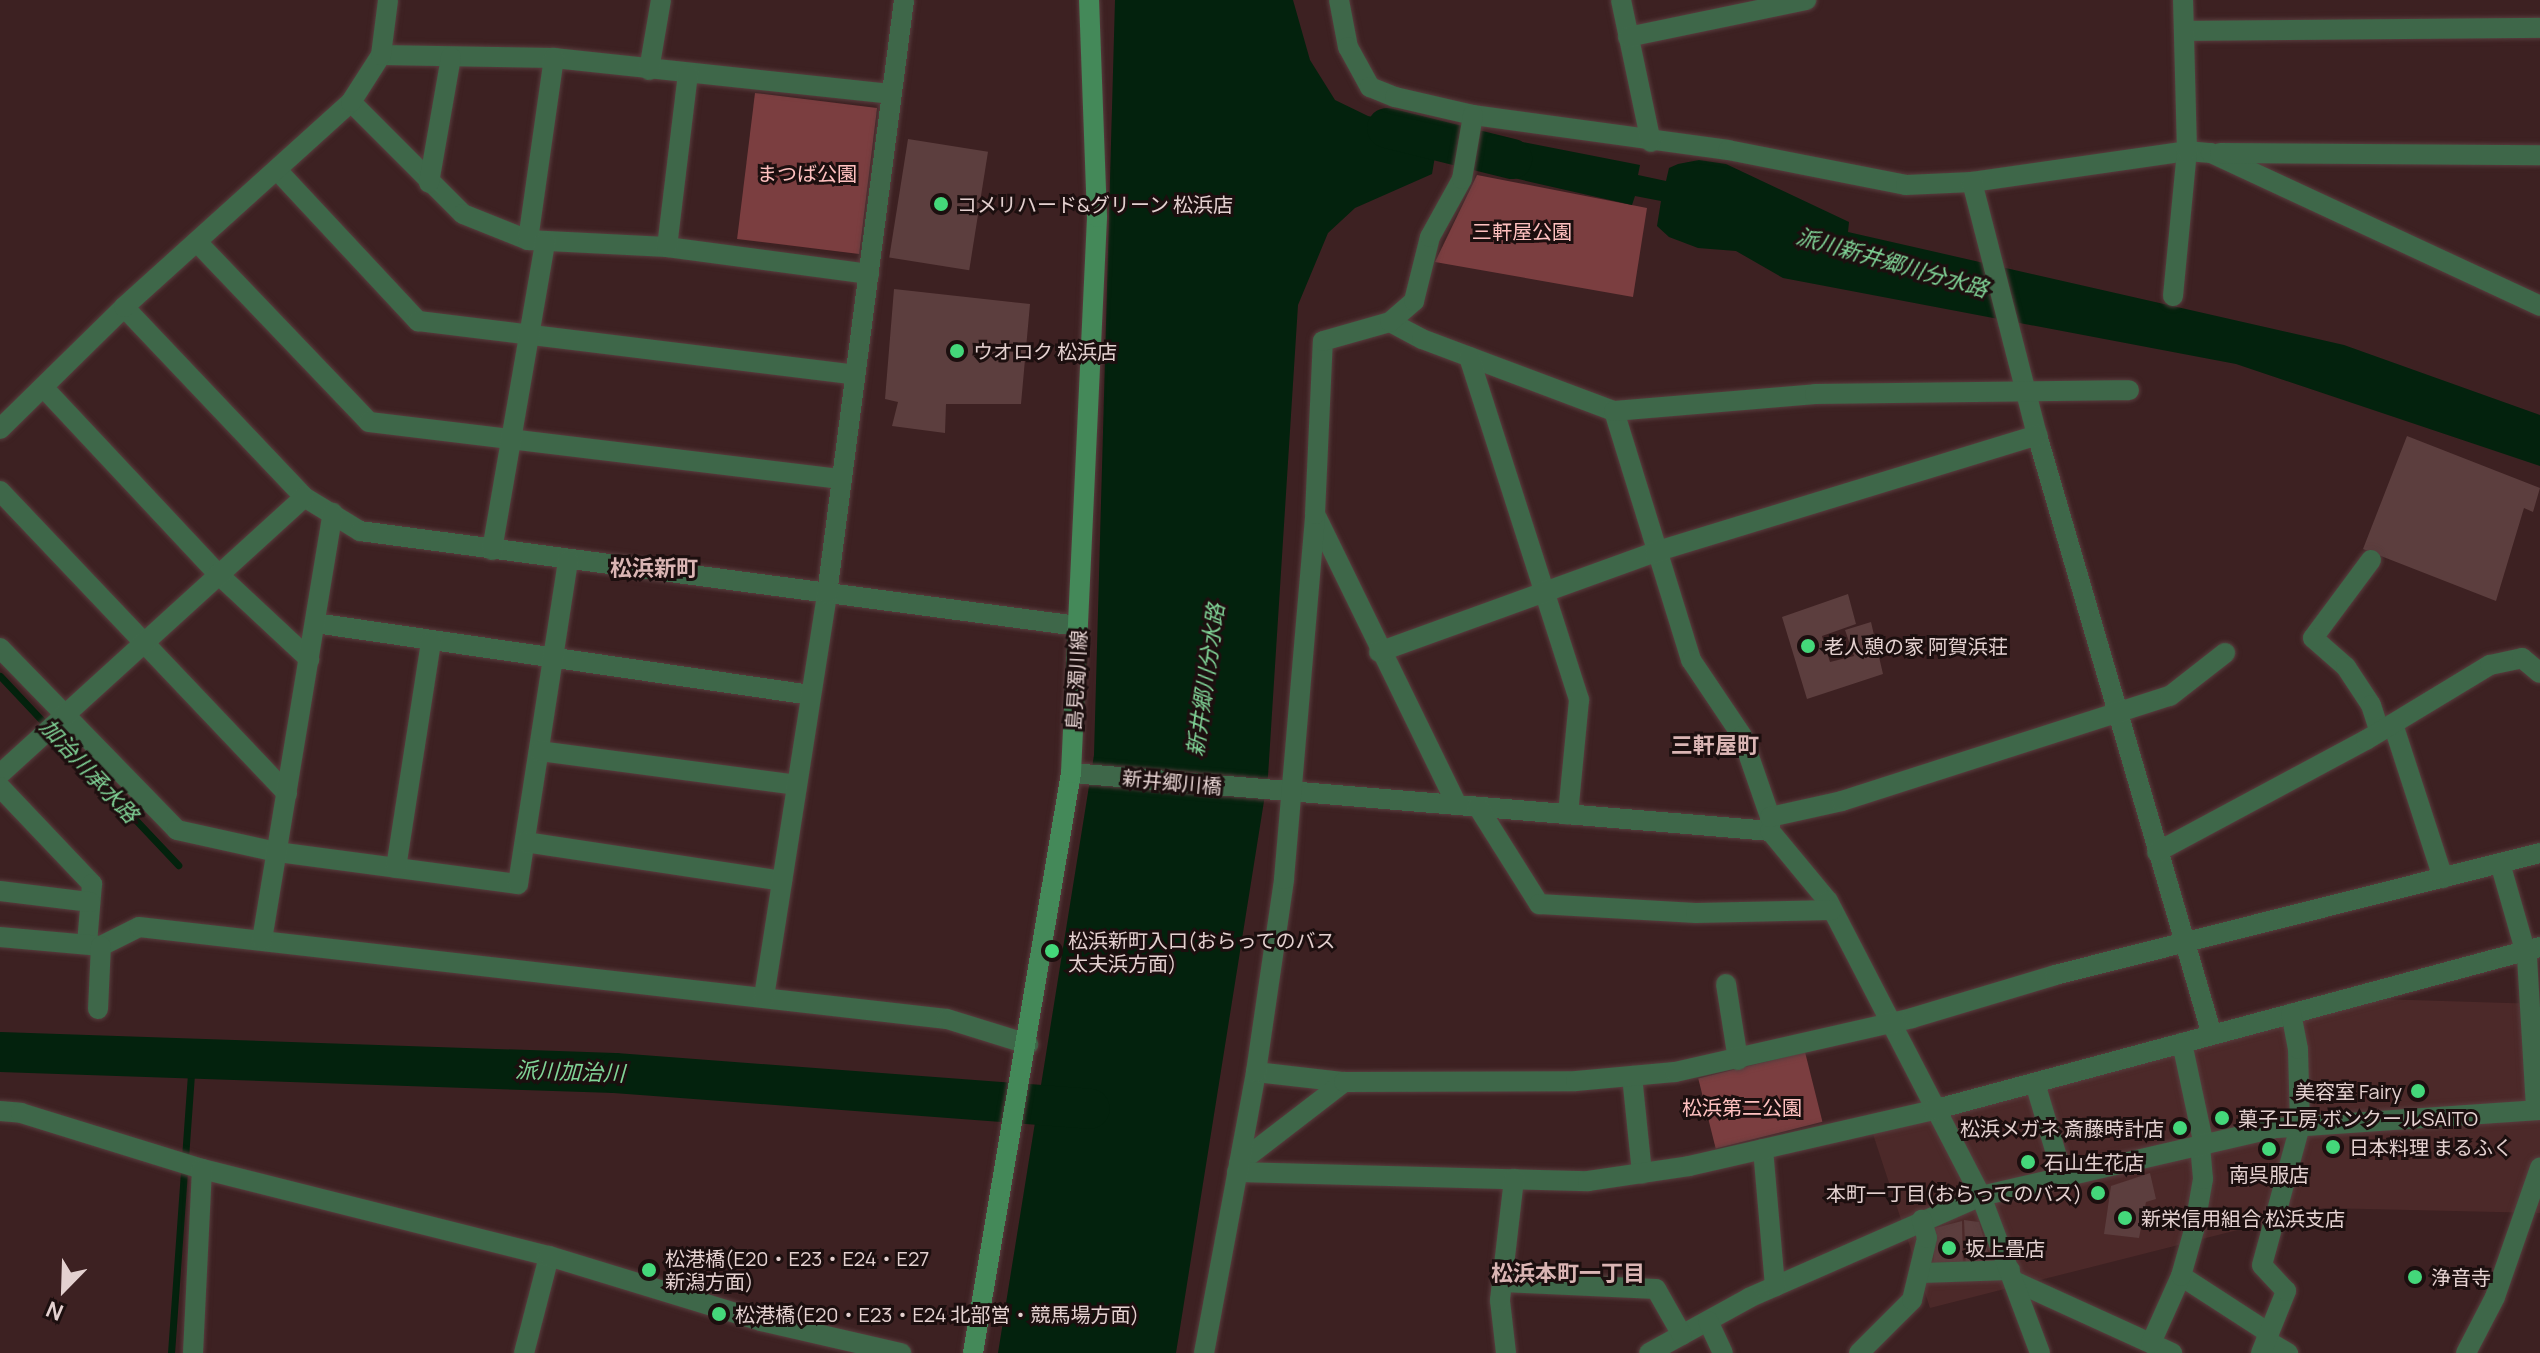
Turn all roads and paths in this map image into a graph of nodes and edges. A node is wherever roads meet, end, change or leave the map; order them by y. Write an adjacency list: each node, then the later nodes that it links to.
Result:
1 (388, 0): 12 (street)
2 (661, 0): 15 (street)
3 (904, 0): 17 (street)
4 (1089, 0): 58 (main road, 島見濁川線)
5 (1339, 0): 19 (street)
6 (1621, 0): 11 (street)
7 (1806, 0): 11 (street)
8 (2183, 0): 10 (street)
9 (2540, 28): 10 (street)
10 (2184, 31): 21 (street)
11 (1628, 37): 20 (street)
12 (381, 55): 13 (street); 18 (street)
13 (451, 57): 14 (street); 26 (street)
14 (554, 58): 15 (street); 27 (street)
15 (649, 70): 16 (street)
16 (688, 74): 17 (street); 29 (street)
17 (891, 94): 30 (street)
18 (351, 102): 24 (street); 26 (street)
19 (1473, 115): 20 (street); 34 (street)
20 (1651, 142): 25 (street)
21 (2187, 151): 22 (street); 25 (street); 31 (street)
22 (2211, 153): 23 (street); 32 (street)
23 (2540, 155)
24 (277, 170): 28 (street); 35 (street)
25 (1972, 182): 39 (street)
26 (429, 183): 27 (street)
27 (536, 241): 29 (street); 35 (street)
28 (197, 242): 33 (street); 44 (street)
29 (667, 247): 30 (street)
30 (869, 274): 37 (street)
31 (2173, 296)
32 (2539, 298)
33 (124, 307): 38 (street); 47 (street)
34 (1390, 322): 36 (street); 49 (street)
35 (529, 333): 37 (street); 44 (street)
36 (1469, 357): 41 (street); 55 (street)
37 (855, 375): 45 (street)
38 (43, 387): 42 (street); 54 (street)
39 (2027, 390): 40 (street); 41 (street); 43 (street)
40 (2129, 390)
41 (1614, 411): 51 (street)
42 (0, 429)
43 (2037, 435): 51 (street); 68 (street)
44 (511, 442): 45 (street); 50 (street)
45 (842, 479): 56 (street)
46 (0, 491): 59 (street)
47 (304, 497): 48 (street); 54 (street)
48 (333, 513): 50 (street); 57 (street)
49 (1315, 514): 62 (street); 76 (street)
50 (492, 550): 52 (street)
51 (1655, 552): 55 (street); 81 (street)
52 (568, 560): 56 (street); 64 (street)
53 (2371, 560): 70 (street)
54 (218, 574): 59 (street); 65 (street)
55 (1543, 593): 62 (street); 80 (street)
56 (827, 594): 58 (street); 67 (street)
57 (315, 623): 60 (street); 65 (street)
58 (1078, 626): 72 (main road, 島見濁川線)
59 (142, 641): 69 (street); 77 (street)
60 (431, 641): 64 (street); 87 (street)
61 (0, 648): 69 (street)
62 (1379, 652): 78 (street)
63 (2225, 653): 68 (street, 新井郷川橋)
64 (553, 658): 67 (street); 71 (street)
65 (309, 659): 77 (street)
66 (2540, 673): 70 (street)
67 (811, 695): 74 (street)
68 (2116, 711): 81 (street, 新井郷川橋); 84 (street)
69 (64, 714): 73 (street); 83 (street)
70 (2387, 728): 84 (street); 88 (street)
71 (539, 751): 74 (street); 82 (street)
72 (1071, 773): 76 (street, 新井郷川橋); 105 (main road, 島見濁川線)
73 (0, 774)
74 (797, 785): 89 (street)
75 (0, 787): 91 (street)
76 (1282, 792): 78 (street, 新井郷川橋); 107 (street)
77 (287, 793): 83 (street)
78 (1457, 805): 79 (street, 新井郷川橋)
79 (1478, 807): 80 (street, 新井郷川橋); 92 (street)
80 (1568, 814): 81 (street, 新井郷川橋)
81 (1770, 824): 92 (street)
82 (525, 842): 87 (street); 89 (street)
83 (277, 852): 87 (street); 94 (street)
84 (2157, 852): 95 (street)
85 (2540, 853): 86 (street)
86 (2500, 863): 88 (street); 97 (street)
87 (396, 868)
88 (2443, 878): 95 (street)
89 (782, 881): 99 (street)
90 (0, 891): 91 (street)
91 (90, 902): 96 (street)
92 (1832, 910): 102 (street)
93 (0, 937): 96 (street)
94 (262, 940): 96 (street); 99 (street)
95 (2185, 943): 102 (street); 103 (street)
96 (94, 945): 100 (street)
97 (2533, 949): 101 (street); 112 (street)
98 (1726, 984): 106 (street)
99 (764, 997): 105 (street)
100 (98, 1009)
101 (2291, 1014): 103 (street); 114 (street)
102 (1890, 1020): 106 (street); 111 (street)
103 (2212, 1035): 104 (street)
104 (2182, 1043): 110 (street); 115 (street)
105 (1028, 1044): 138 (main road, 島見濁川線)
106 (1738, 1060): 108 (street)
107 (1256, 1072): 109 (street); 117 (street)
108 (1632, 1076): 109 (street); 120 (street)
109 (1344, 1082): 117 (street)
110 (2035, 1083): 111 (street); 122 (street)
111 (1933, 1110): 116 (street); 123 (street)
112 (2538, 1110): 114 (street)
113 (0, 1111): 119 (street)
114 (2300, 1126): 115 (street); 133 (street)
115 (2202, 1146): 122 (street); 128 (street)
116 (1763, 1149): 120 (street); 130 (street)
117 (1238, 1168): 121 (street); 139 (street)
118 (2540, 1168): 147 (street)
119 (202, 1169): 125 (street); 135 (street)
120 (1642, 1173): 121 (street)
121 (1514, 1179): 129 (street)
122 (2064, 1180): 123 (street)
123 (1981, 1196): 124 (street); 127 (street)
124 (1922, 1220): 126 (street); 130 (street)
125 (549, 1256): 136 (street); 137 (street)
126 (1922, 1273): 127 (street); 143 (street)
127 (2012, 1276): 134 (street); 144 (street)
128 (2181, 1276): 133 (street); 134 (street)
129 (1502, 1282): 132 (street); 140 (street)
130 (1775, 1286): 131 (street)
131 (1708, 1321): 132 (street); 142 (street)
132 (1682, 1335): 141 (street)
133 (2266, 1342): 146 (street)
134 (2151, 1343): 145 (street)
135 (193, 1353)
136 (524, 1353)
137 (901, 1353)
138 (973, 1353)
139 (1204, 1353)
140 (1506, 1353)
141 (1649, 1353)
142 (1723, 1353)
143 (1859, 1353)
144 (2040, 1353)
145 (2172, 1353)
146 (2288, 1353)
147 (2466, 1353)

